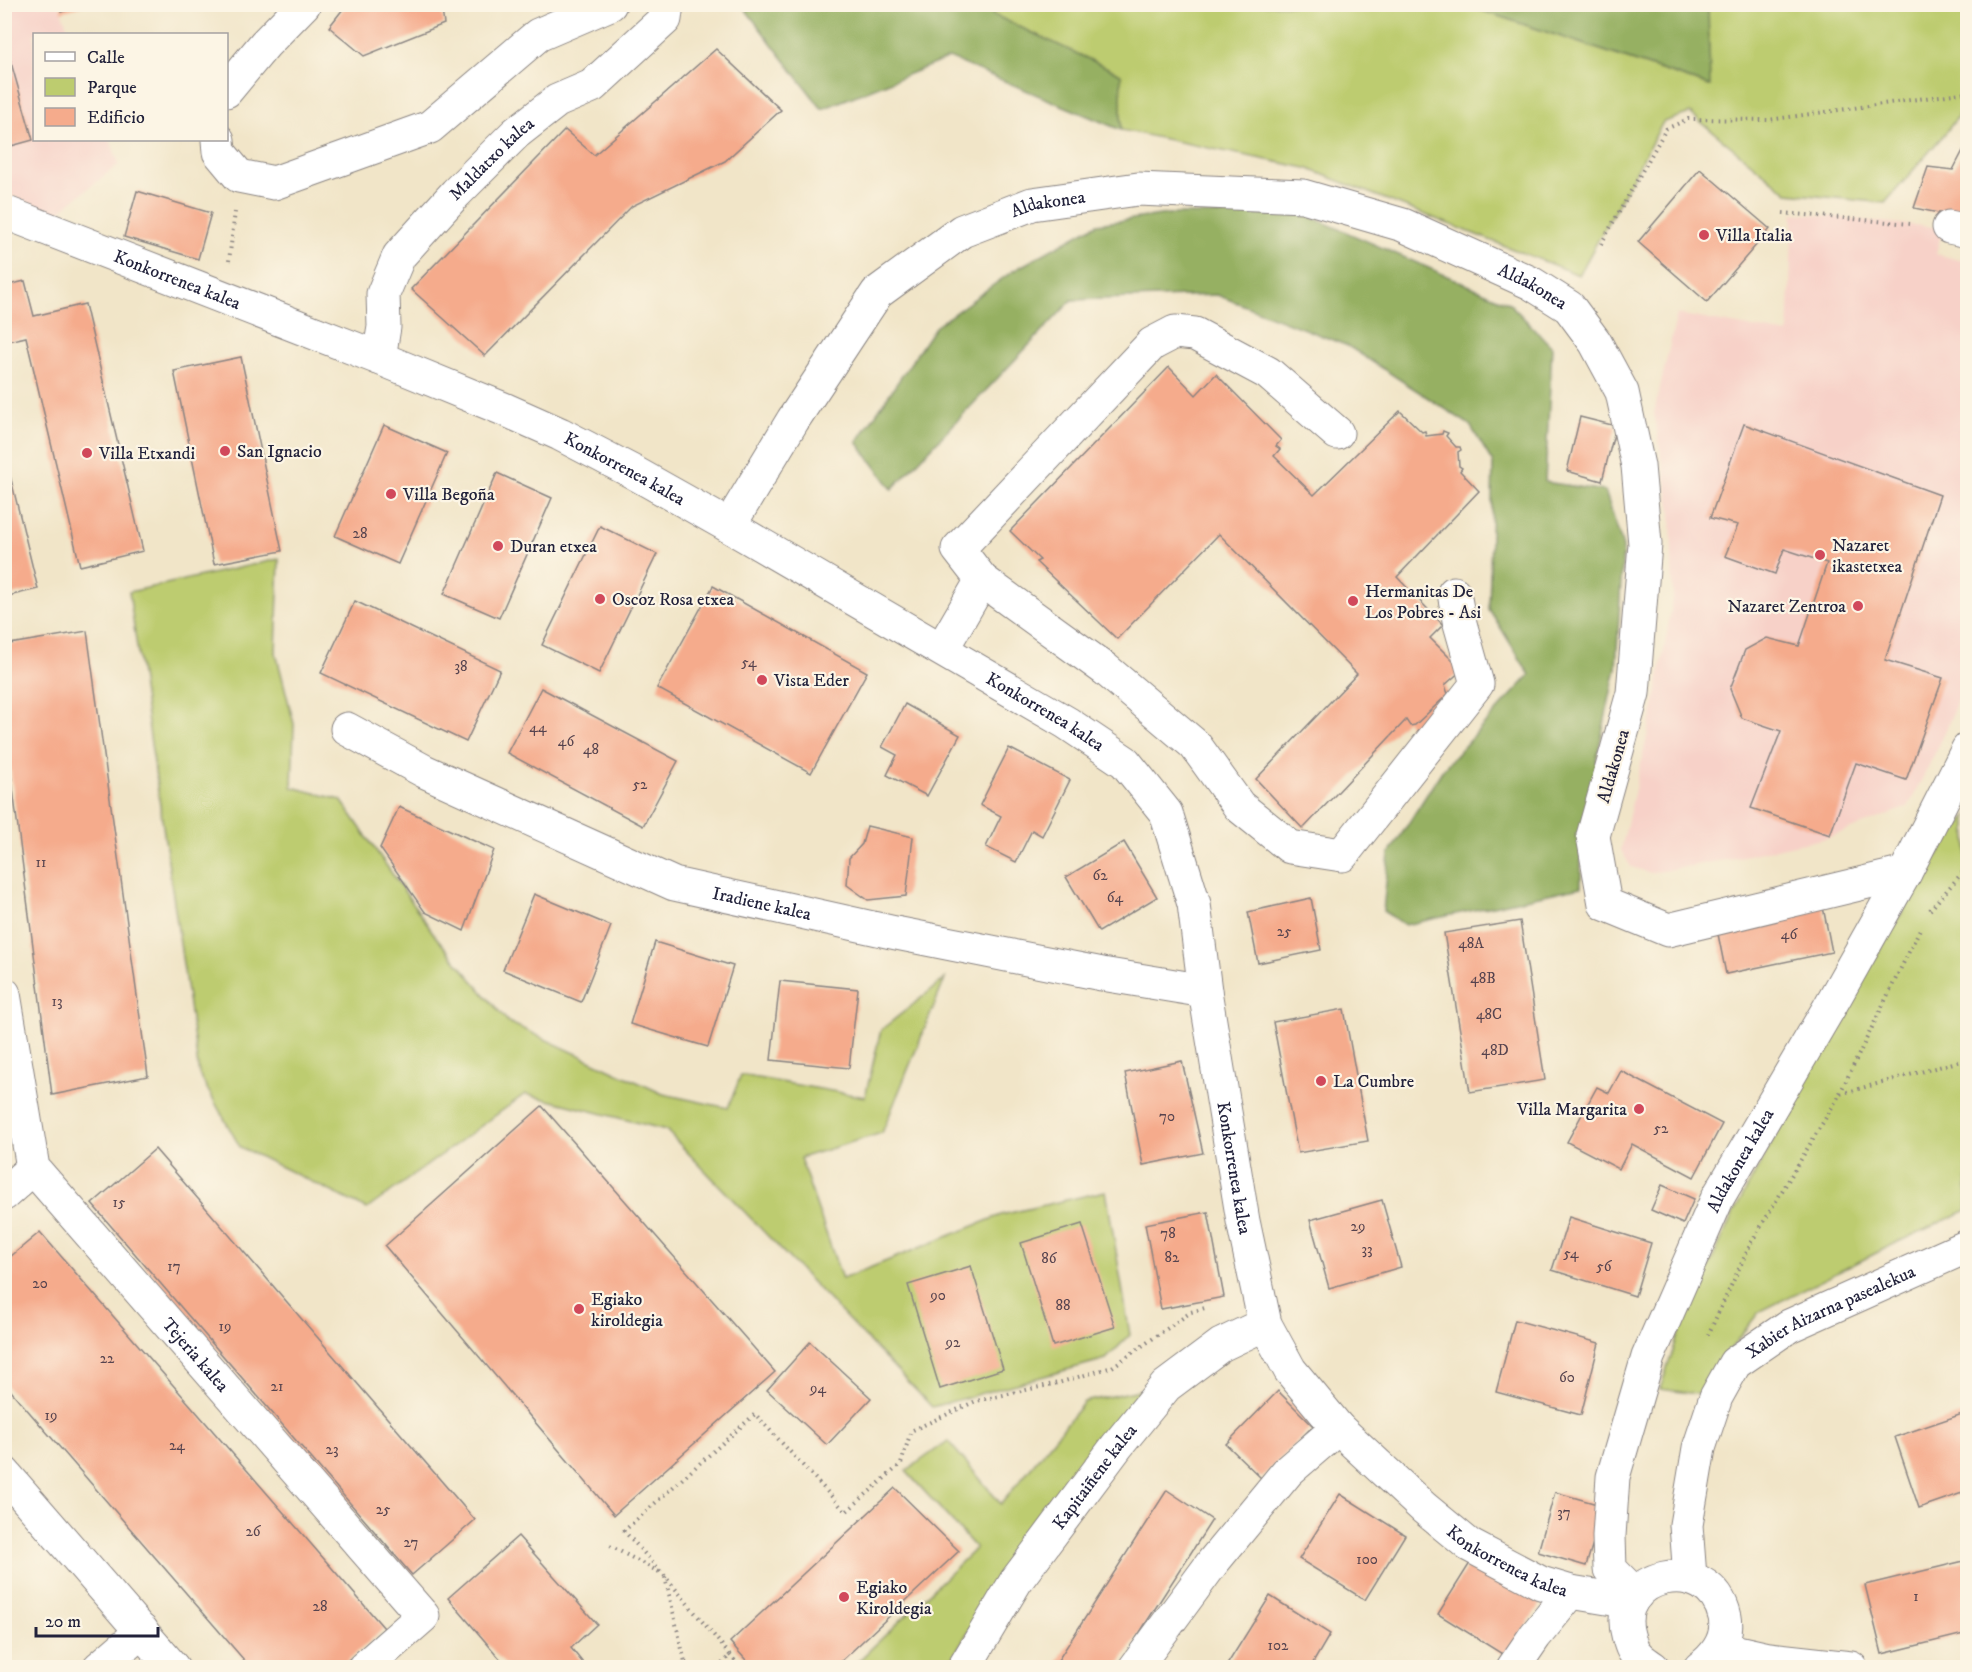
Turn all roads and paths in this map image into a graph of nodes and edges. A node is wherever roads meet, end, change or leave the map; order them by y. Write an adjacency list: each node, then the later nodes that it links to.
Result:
1 (304, 4): 4 (street)
2 (610, 4): 7 (street)
3 (667, 4): 13 (street, Maldatxo kalea)
4 (228, 89)
5 (1968, 92): 11 (path)
6 (218, 141): 7 (street)
7 (239, 176): 12 (path)
8 (4, 212): 12 (street, Konkorrenea kalea)
9 (1783, 213): 10 (path)
10 (1958, 229)
11 (1601, 244)
12 (238, 303): 13 (street, Konkorrenea kalea)
13 (379, 358): 15 (street, Konkorrenea kalea)
14 (1337, 434): 16 (street)
15 (729, 526): 18 (street, Konkorrenea kalea); 22 (street, Aldakonea)
16 (982, 580): 17 (street); 18 (street)
17 (1454, 593)
18 (942, 650): 25 (street, Konkorrenea kalea)
19 (346, 729): 25 (street, Iradiene kalea)
20 (1968, 749): 22 (street, Aldakonea kalea)
21 (1968, 866): 23 (path)
22 (1905, 873): 41 (street, Aldakonea kalea)
23 (1928, 912)
24 (1924, 921): 28 (path)
25 (1205, 991): 33 (street, Konkorrenea kalea)
26 (4, 994): 29 (street)
27 (1968, 1059): 28 (path)
28 (1840, 1094): 34 (path)
29 (33, 1168): 30 (street); 48 (street, Tejeria kalea)
30 (4, 1194)
31 (1968, 1246): 39 (street, Xabier Aizarna pasealekua)
32 (1191, 1312): 38 (path)
33 (1265, 1324): 35 (street, Konkorrenea kalea); 53 (street, Kapitaiñene kalea)
34 (1708, 1335)
35 (1338, 1428): 40 (street, Konkorrenea kalea); 54 (street)
36 (4, 1473): 42 (street)
37 (610, 1546): 38 (path)
38 (664, 1575): 43 (path); 45 (path)
39 (1690, 1577): 41 (street); 44 (street)
40 (1571, 1592): 41 (street, Konkorrenea kalea); 55 (street)
41 (1634, 1599): 56 (street)
42 (141, 1631): 46 (street); 47 (street)
43 (730, 1655): 51 (path); 52 (path)
44 (1710, 1658): 57 (street)
45 (685, 1662): 49 (path); 50 (path)
46 (99, 1668)
47 (173, 1668)
48 (364, 1668)
49 (674, 1668)
50 (690, 1668)
51 (718, 1668)
52 (741, 1668)
53 (964, 1668)
54 (1135, 1668)
55 (1513, 1668)
56 (1653, 1668)
57 (1851, 1668)

